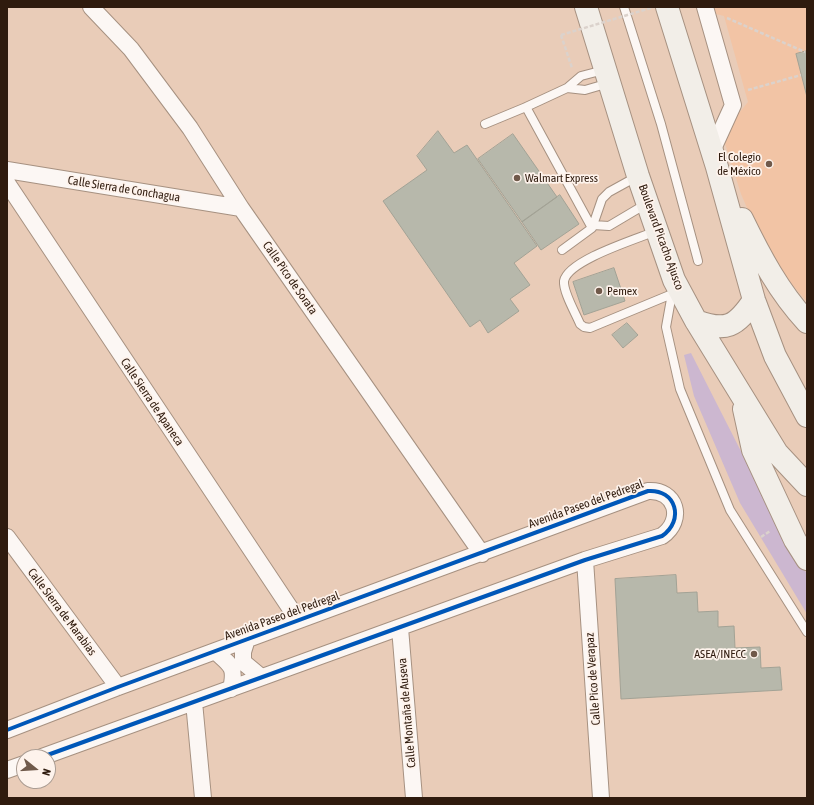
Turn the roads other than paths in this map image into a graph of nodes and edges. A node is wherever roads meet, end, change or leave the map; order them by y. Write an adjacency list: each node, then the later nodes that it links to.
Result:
1 (91, 7): 15 (street, Calle Pico de Sorata)
2 (586, 7): 6 (main road, Boulevard Picacho Ajusco)
3 (624, 7): 19 (lane)
4 (667, 7): 10 (main road)
5 (705, 7): 10 (street)
6 (608, 76): 7 (lane); 7 (lane); 12 (main road, Boulevard Picacho Ajusco)
7 (567, 88): 8 (lane)
8 (526, 107): 9 (lane); 16 (lane)
9 (485, 124)
10 (714, 159): 21 (main road); 23 (main road)
11 (7, 170): 15 (street, Calle Sierra de Conchagua)
12 (638, 176): 14 (main road, Boulevard Picacho Ajusco); 16 (lane)
13 (7, 183): 31 (street, Calle Sierra de Apaneca)
14 (648, 203): 16 (lane); 17 (main road, Boulevard Picacho Ajusco)
15 (241, 208): 28 (street, Calle Pico de Sorata)
16 (592, 227): 18 (lane)
17 (657, 231): 20 (main road, Boulevard Picacho Ajusco); 20 (lane)
18 (562, 250)
19 (698, 261)
20 (673, 287): 22 (main road, Boulevard Picacho Ajusco); 33 (lane)
21 (754, 300): 22 (main road); 25 (main road)
22 (696, 321): 24 (main road, Boulevard Picacho Ajusco)
23 (807, 322)
24 (742, 396): 26 (main road, Boulevard Picacho Ajusco); 29 (main road)
25 (807, 416)
26 (807, 485)
27 (7, 537): 37 (street, Calle Sierra de Marabias)
28 (482, 554): 30 (street, Avenida Paseo del Pedregal); 31 (street, Avenida Paseo del Pedregal)
29 (807, 559)
30 (585, 560): 32 (street, Avenida Paseo del Pedregal); 44 (street, Calle Pico de Verapaz)
31 (298, 620): 34 (street, Avenida Paseo del Pedregal)
32 (400, 628): 36 (street, Avenida Paseo del Pedregal); 43 (street, Calle Montaña de Auseva)
33 (807, 632)
34 (247, 639): 35 (street, Avenida Paseo del Pedregal); 36 (street)
35 (216, 651): 37 (street, Avenida Paseo del Pedregal); 38 (street)
36 (261, 677): 38 (street, Avenida Paseo del Pedregal)
37 (118, 687): 40 (street, Avenida Paseo del Pedregal)
38 (231, 689): 39 (street, Avenida Paseo del Pedregal)
39 (194, 702): 41 (street, Avenida Paseo del Pedregal); 42 (street)
40 (7, 730)
41 (56, 752)
42 (203, 798)
43 (414, 798)
44 (601, 798)

